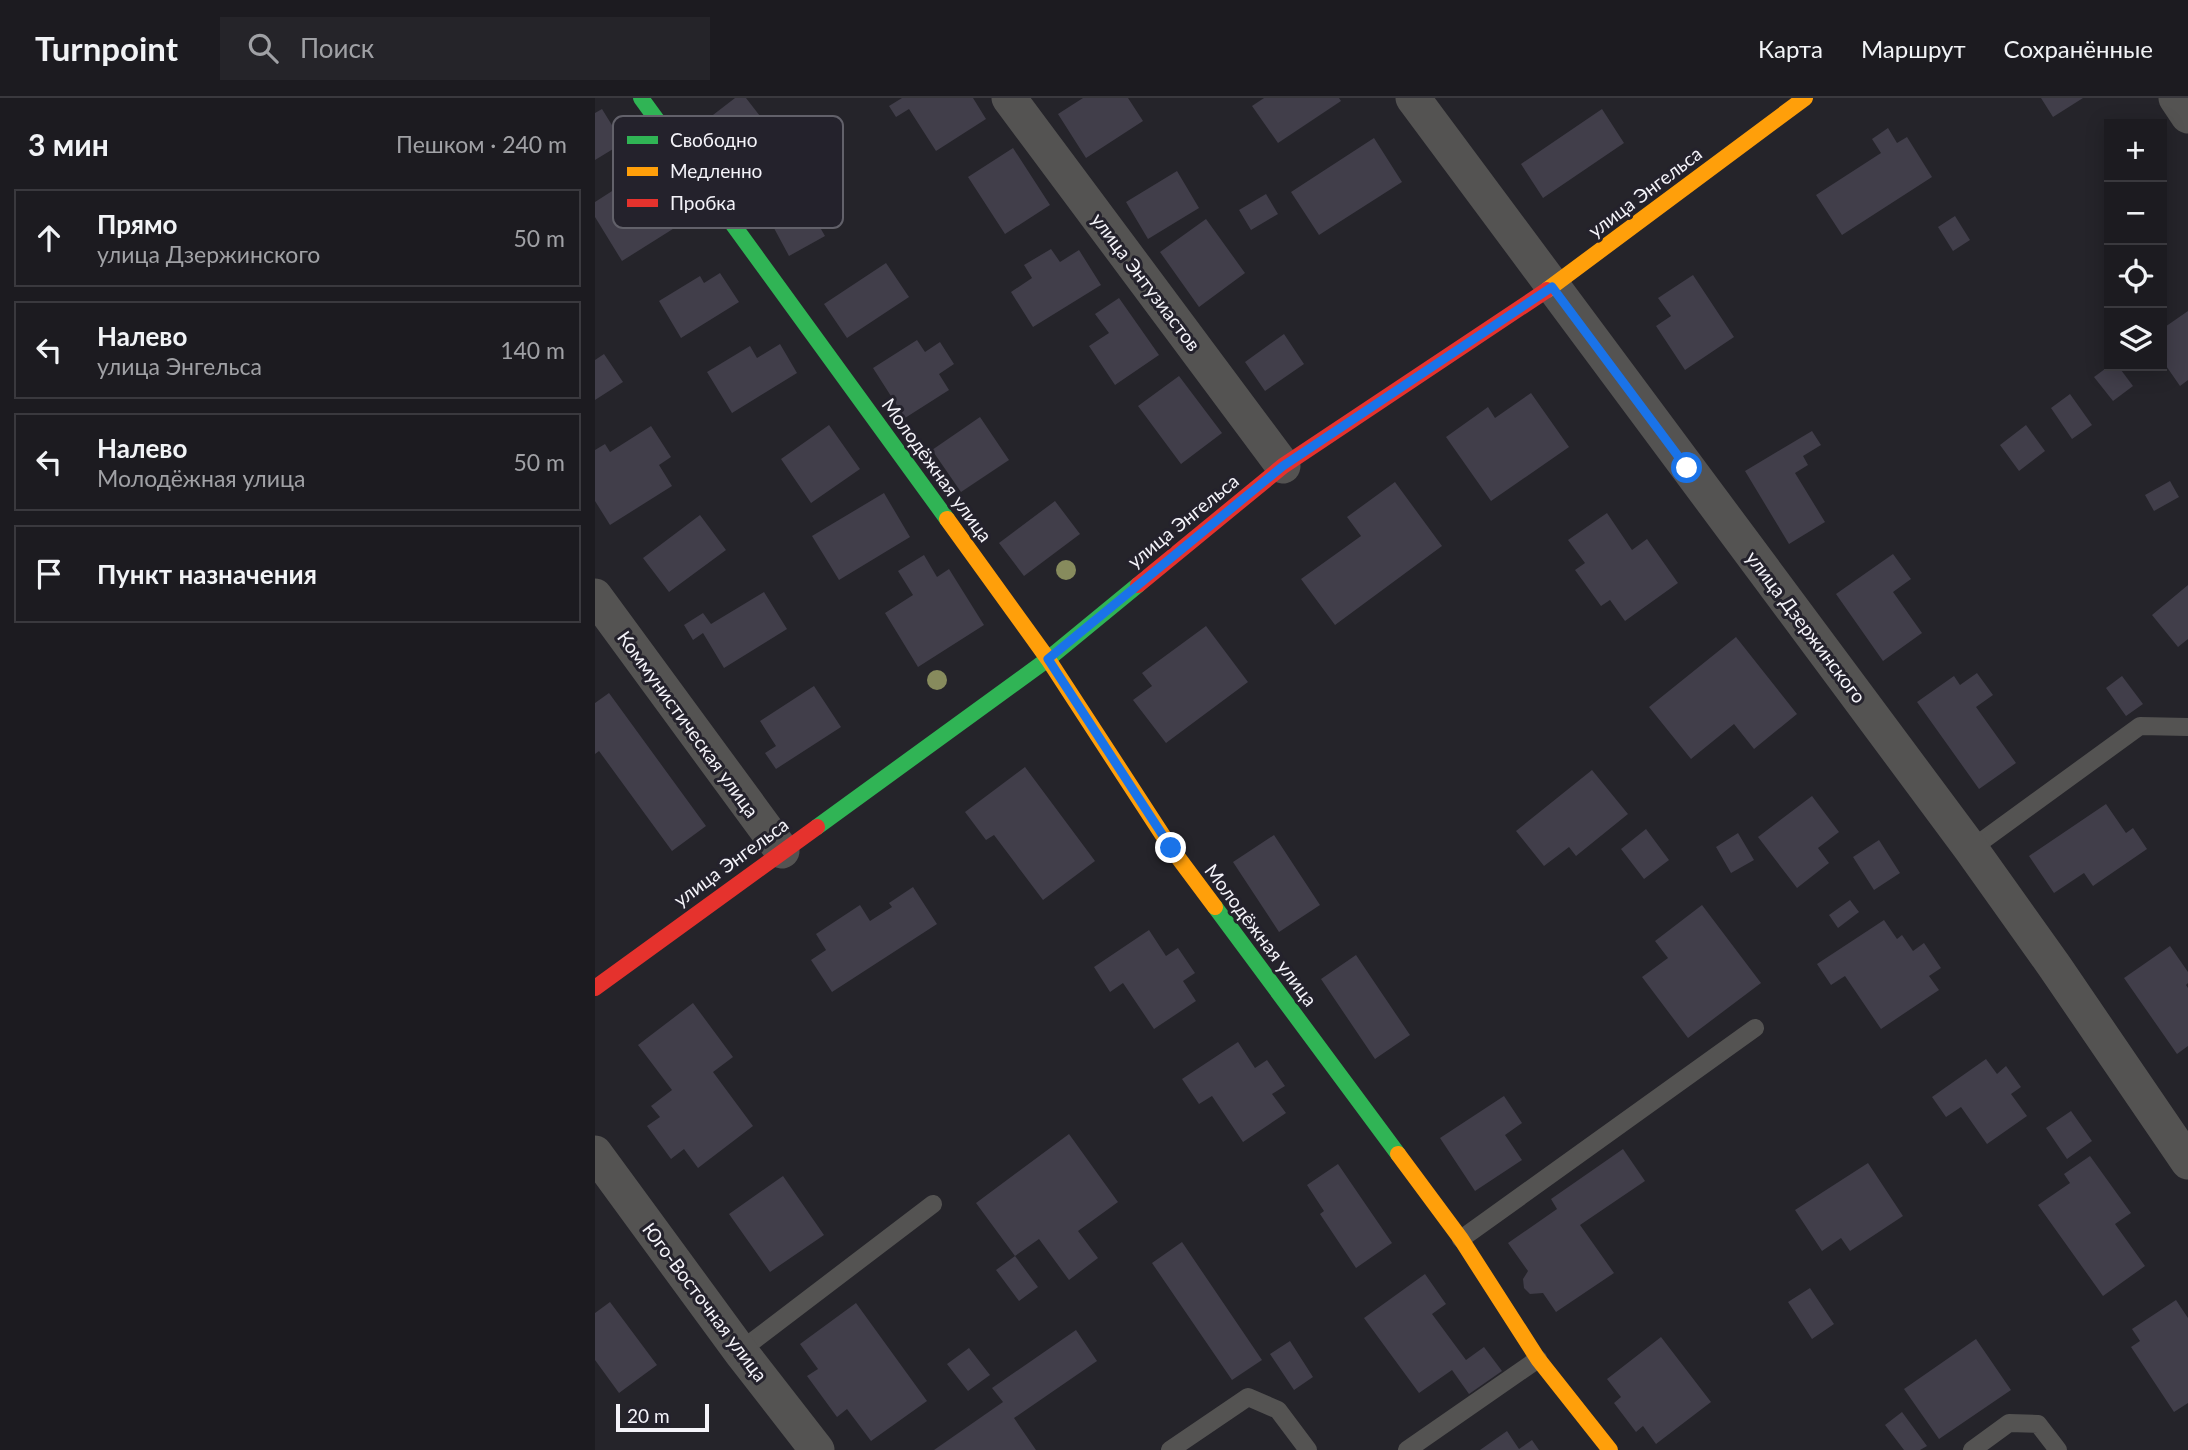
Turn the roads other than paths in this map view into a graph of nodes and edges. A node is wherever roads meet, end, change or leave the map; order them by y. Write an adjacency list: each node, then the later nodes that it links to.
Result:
1 (641, 98): 6 (street, Молодёжная улица)
2 (1009, 98): 10 (street, улица Энтузиастов)
3 (1413, 98): 9 (street, улица Дзержинского)
4 (1805, 98): 9 (street, улица Энгельса)
5 (2176, 98): 7 (street)
6 (654, 116)
7 (2188, 116)
8 (735, 228): 12 (street, Молодёжная улица)
9 (1552, 287): 10 (street, улица Энгельса); 14 (street, улица Дзержинского)
10 (1283, 466): 12 (street, улица Энгельса)
11 (595, 596): 15 (street, Коммунистическая улица)
12 (1048, 659): 15 (street, улица Энгельса); 21 (street, Молодёжная улица)
13 (2188, 727): 14 (lane)
14 (1971, 849): 19 (street, улица Дзержинского)
15 (782, 851): 16 (street, улица Энгельса)
16 (595, 988)
17 (1755, 1028): 21 (lane)
18 (595, 1153): 22 (street, Юго-Восточная улица)
19 (2188, 1162)
20 (933, 1205): 22 (lane)
21 (1461, 1239): 23 (street, Молодёжная улица)
22 (740, 1351): 24 (street, Юго-Восточная улица)
23 (1538, 1359): 27 (lane); 28 (street, Молодёжная улица)
24 (817, 1450)
25 (1170, 1450): 26 (lane)
26 (1308, 1450)
27 (1407, 1450)
28 (1610, 1450)
29 (1972, 1450): 30 (lane)
30 (2058, 1450)

